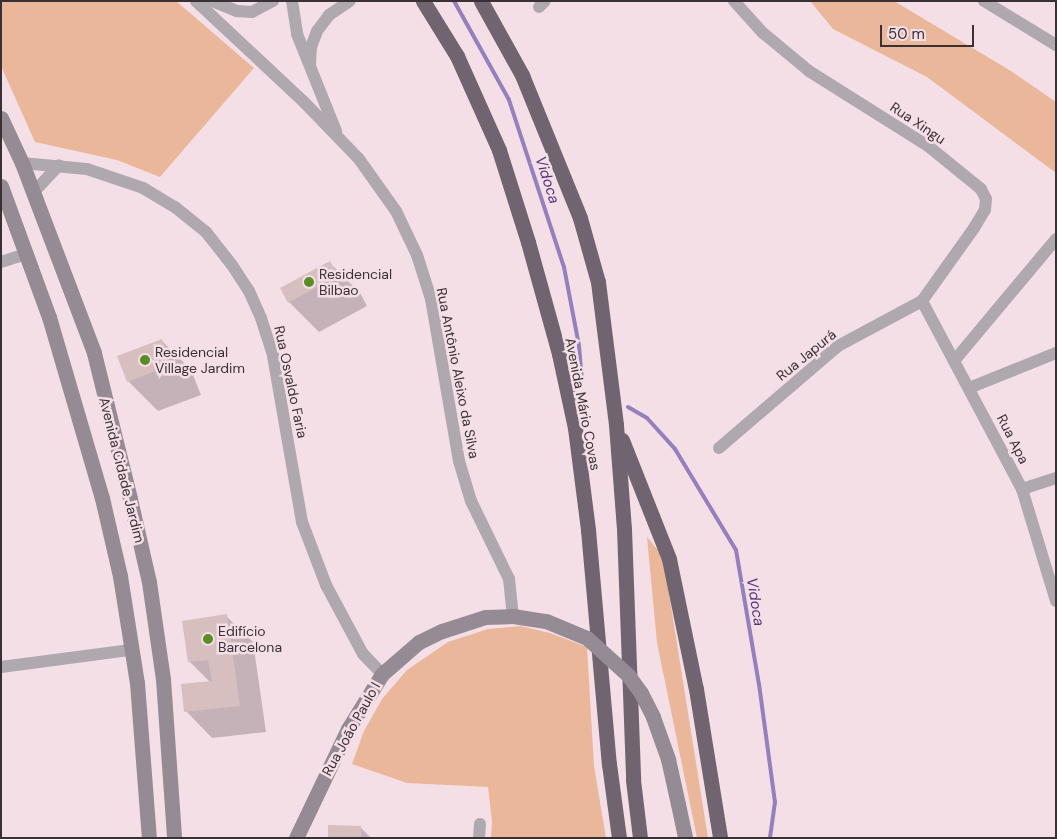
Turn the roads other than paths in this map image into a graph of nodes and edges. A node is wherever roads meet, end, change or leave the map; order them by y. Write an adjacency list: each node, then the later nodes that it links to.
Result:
1 (196, 1): 13 (street, Rua Antônio Aleixo da Silva)
2 (212, 1): 3 (street)
3 (273, 1)
4 (292, 1): 11 (street)
5 (350, 1): 11 (street)
6 (481, 1): 25 (highway, Avenida Mário Covas)
7 (734, 1): 21 (street, Rua Xingu)
8 (984, 1): 10 (street)
9 (421, 2): 41 (highway, Avenida Mário Covas)
10 (1056, 45)
11 (310, 70): 13 (street)
12 (1, 118): 14 (main road, Avenida Cidade Jardim)
13 (341, 141): 30 (street, Rua Antônio Aleixo da Silva)
14 (22, 163): 15 (street, Rua Osvaldo Faria); 17 (main road, Avenida Cidade Jardim)
15 (59, 165): 17 (street); 33 (street, Rua Osvaldo Faria)
16 (1, 186): 19 (main road, Avenida Cidade Jardim)
17 (33, 193): 34 (main road, Avenida Cidade Jardim)
18 (1056, 239): 23 (street)
19 (26, 254): 20 (street); 31 (main road, Avenida Cidade Jardim)
20 (1, 262)
21 (922, 301): 23 (street, Rua Apa); 26 (street, Rua Japurá)
22 (1056, 353): 24 (street)
23 (954, 362): 24 (street, Rua Apa)
24 (969, 388): 28 (street, Rua Apa)
25 (616, 425): 42 (highway, Avenida Mário Covas); 44 (highway)
26 (719, 448)
27 (1056, 478): 28 (street)
28 (1022, 490): 29 (street, Rua Apa)
29 (1056, 601)
30 (513, 616): 33 (main road, Rua João Paulo I); 43 (main road, Rua João Paulo I, bridge)
31 (131, 650): 32 (street); 35 (main road, Avenida Cidade Jardim)
32 (1, 667)
33 (382, 674): 39 (main road, Rua João Paulo I)
34 (163, 679): 35 (main road); 38 (main road, Avenida Cidade Jardim)
35 (137, 683): 37 (main road, Avenida Cidade Jardim)
36 (480, 824): 40 (street)
37 (149, 838)
38 (174, 838)
39 (296, 838)
40 (479, 838)
41 (619, 838)
42 (640, 838)
43 (684, 838)
44 (720, 838)

